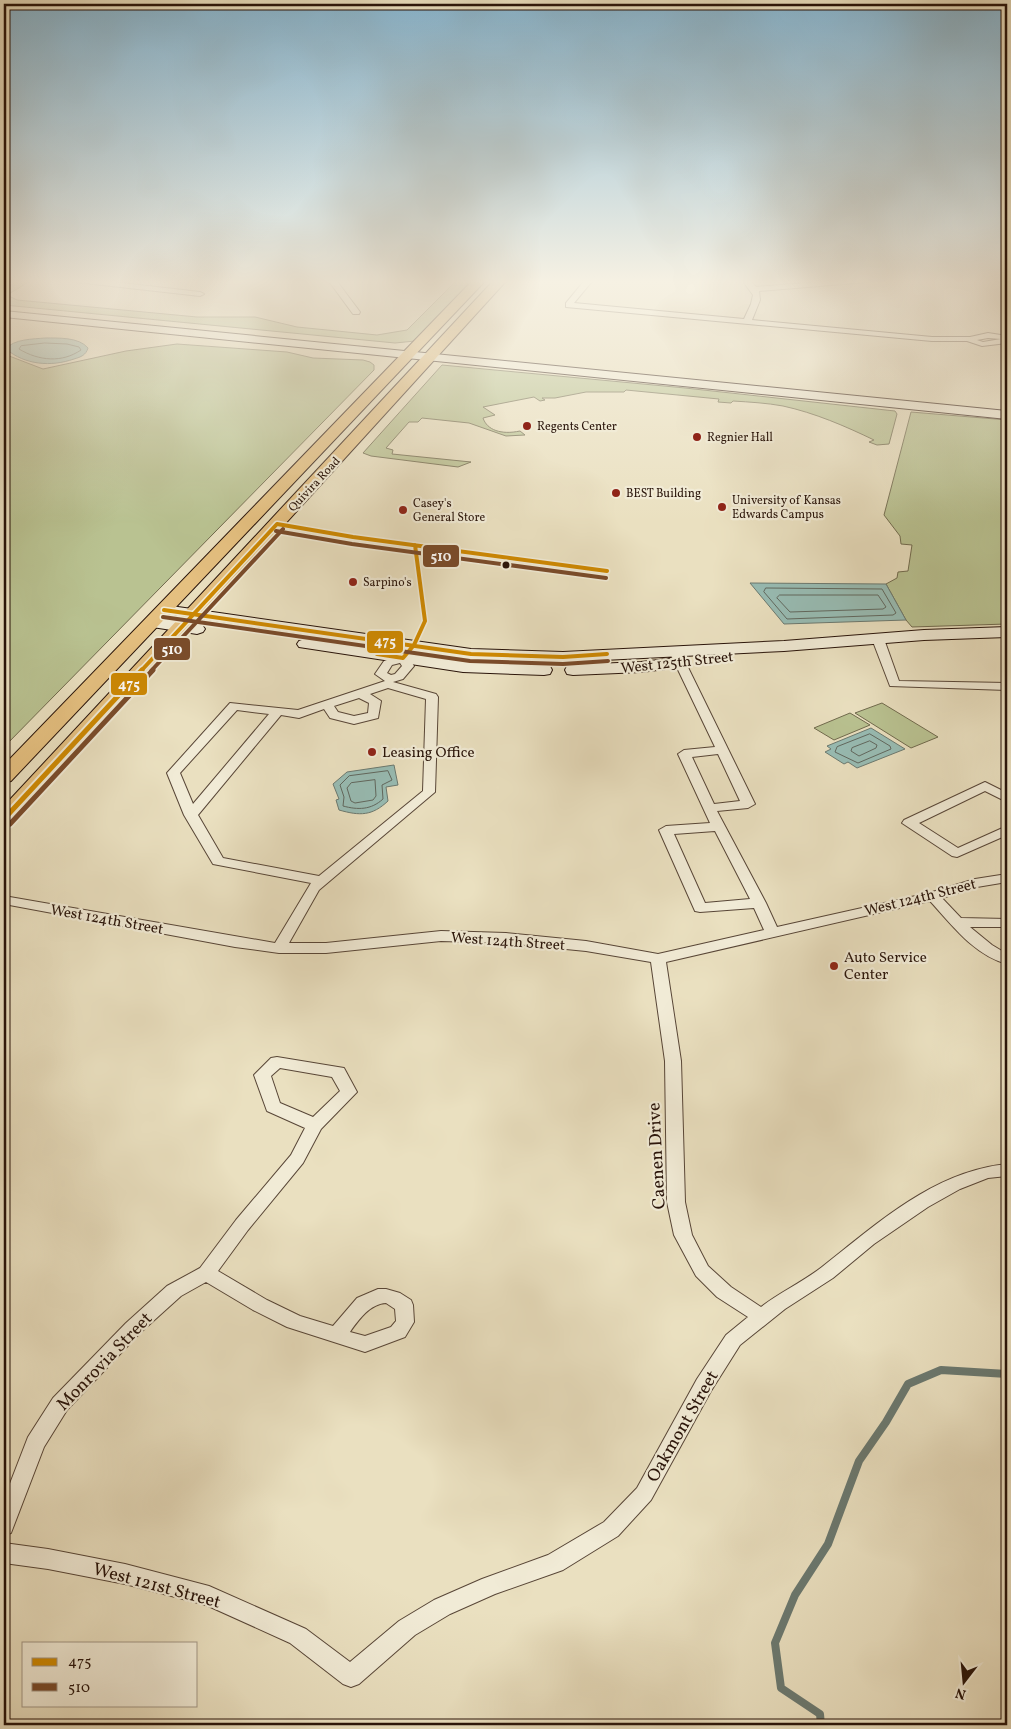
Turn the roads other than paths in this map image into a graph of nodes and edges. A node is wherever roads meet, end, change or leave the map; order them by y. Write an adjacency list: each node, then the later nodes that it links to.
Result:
1 (404, 361): 7 (main road, Quivira Road)
2 (427, 361): 8 (main road, Quivira Road)
3 (496, 361): 6 (main road)
4 (505, 361): 5 (main road)
5 (1007, 407)
6 (1007, 415)
7 (158, 616): 8 (main road, West 125th Street); 20 (main road, Quivira Road)
8 (187, 620): 11 (main road, West 125th Street); 13 (main road, West 125th Street); 24 (main road, Quivira Road)
9 (1007, 632): 10 (main road, West 125th Street)
10 (878, 639): 12 (main road, West 125th Street); 15 (street)
11 (414, 645): 12 (main road, West 125th Street); 13 (street)
12 (677, 657): 13 (main road, West 125th Street); 19 (street)
13 (403, 658): 14 (street)
14 (389, 681): 16 (street); 28 (street)
15 (1007, 687)
16 (358, 693): 17 (street); 17 (street)
17 (327, 704): 18 (street)
18 (277, 712): 23 (street); 23 (street)
19 (722, 750): 22 (street); 22 (street)
20 (4, 778)
21 (1007, 798): 26 (street)
22 (709, 808): 25 (street)
23 (191, 815): 28 (street)
24 (4, 819)
25 (718, 827): 31 (street); 31 (street)
26 (1007, 830)
27 (1007, 878): 29 (street, West 124th Street)
28 (322, 881): 35 (street)
29 (933, 896): 32 (street); 34 (street, West 124th Street)
30 (4, 900): 35 (street, West 124th Street)
31 (759, 903): 34 (street)
32 (958, 922): 33 (street); 37 (street)
33 (1007, 923)
34 (772, 933): 36 (street, West 124th Street)
35 (278, 948): 36 (street, West 124th Street)
36 (658, 959): 41 (street, Caenen Drive)
37 (1007, 959)
38 (315, 1125): 38 (street, Monrovia Street); 40 (street, Monrovia Street)
39 (1007, 1170): 41 (street, Oakmont Street)
40 (206, 1273): 42 (street); 43 (street, Monrovia Street)
41 (762, 1317): 45 (street, Oakmont Street)
42 (337, 1336)
43 (4, 1526)
44 (4, 1553): 45 (street, West 121st Street)
45 (351, 1676)

